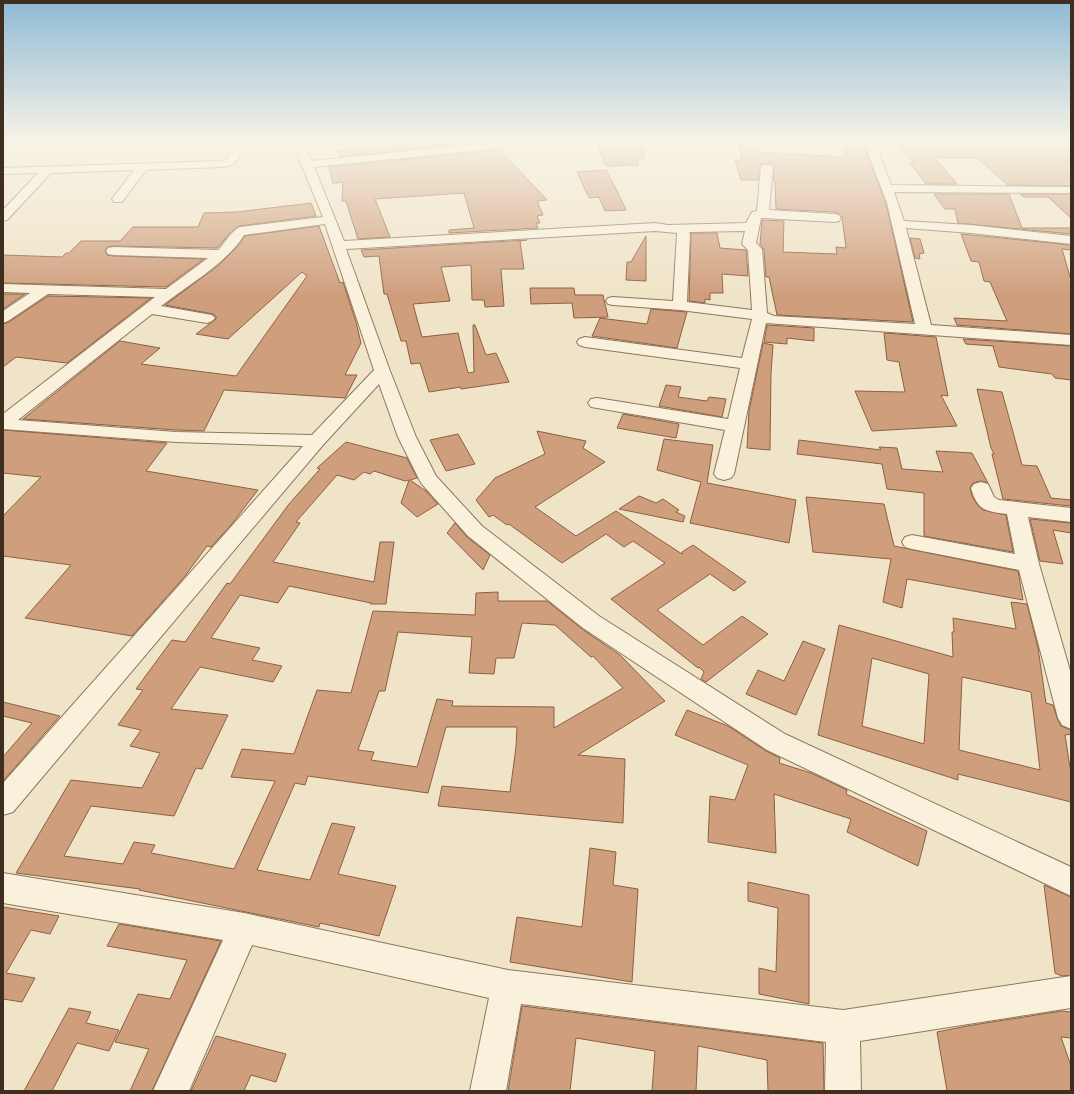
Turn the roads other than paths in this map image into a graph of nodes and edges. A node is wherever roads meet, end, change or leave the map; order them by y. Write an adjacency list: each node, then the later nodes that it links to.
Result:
1 (25, 193): 8 (street)
2 (122, 193): 6 (street)
3 (318, 193): 10 (street)
4 (765, 193): 7 (street)
5 (889, 193): 11 (street)
6 (118, 199)
7 (763, 213): 9 (street); 12 (street)
8 (3, 217)
9 (835, 218)
10 (330, 220): 15 (street); 17 (street)
11 (898, 224): 14 (street); 27 (street)
12 (752, 227): 13 (street); 24 (street)
13 (670, 228): 15 (street); 22 (street)
14 (1071, 240)
15 (339, 245): 31 (street)
16 (113, 252): 17 (street)
17 (221, 254): 20 (street)
18 (3, 288): 19 (street)
19 (44, 290): 20 (street); 25 (street)
20 (169, 293): 23 (street)
21 (613, 301): 22 (street)
22 (680, 306): 24 (street)
23 (149, 309): 26 (street); 33 (street)
24 (760, 315): 27 (street); 30 (street)
25 (3, 318)
26 (207, 318)
27 (924, 330): 28 (street)
28 (1071, 340)
29 (585, 342): 30 (street)
30 (749, 364): 34 (street)
31 (382, 371): 35 (street); 44 (street)
32 (597, 403): 34 (street)
33 (3, 424): 35 (street)
34 (735, 426): 36 (street)
35 (317, 441): 43 (street)
36 (724, 474)
37 (981, 488): 38 (street)
38 (1016, 509): 39 (street); 41 (street)
39 (1071, 515)
40 (912, 542): 41 (street)
41 (1028, 564): 42 (street)
42 (1071, 718)
43 (3, 802)
44 (1071, 882)
45 (3, 888): 46 (street)
46 (244, 928): 47 (street); 50 (street)
47 (508, 986): 49 (street); 51 (street)
48 (1071, 992): 49 (street)
49 (843, 1026): 52 (street)
50 (171, 1091)
51 (488, 1091)
52 (843, 1091)

